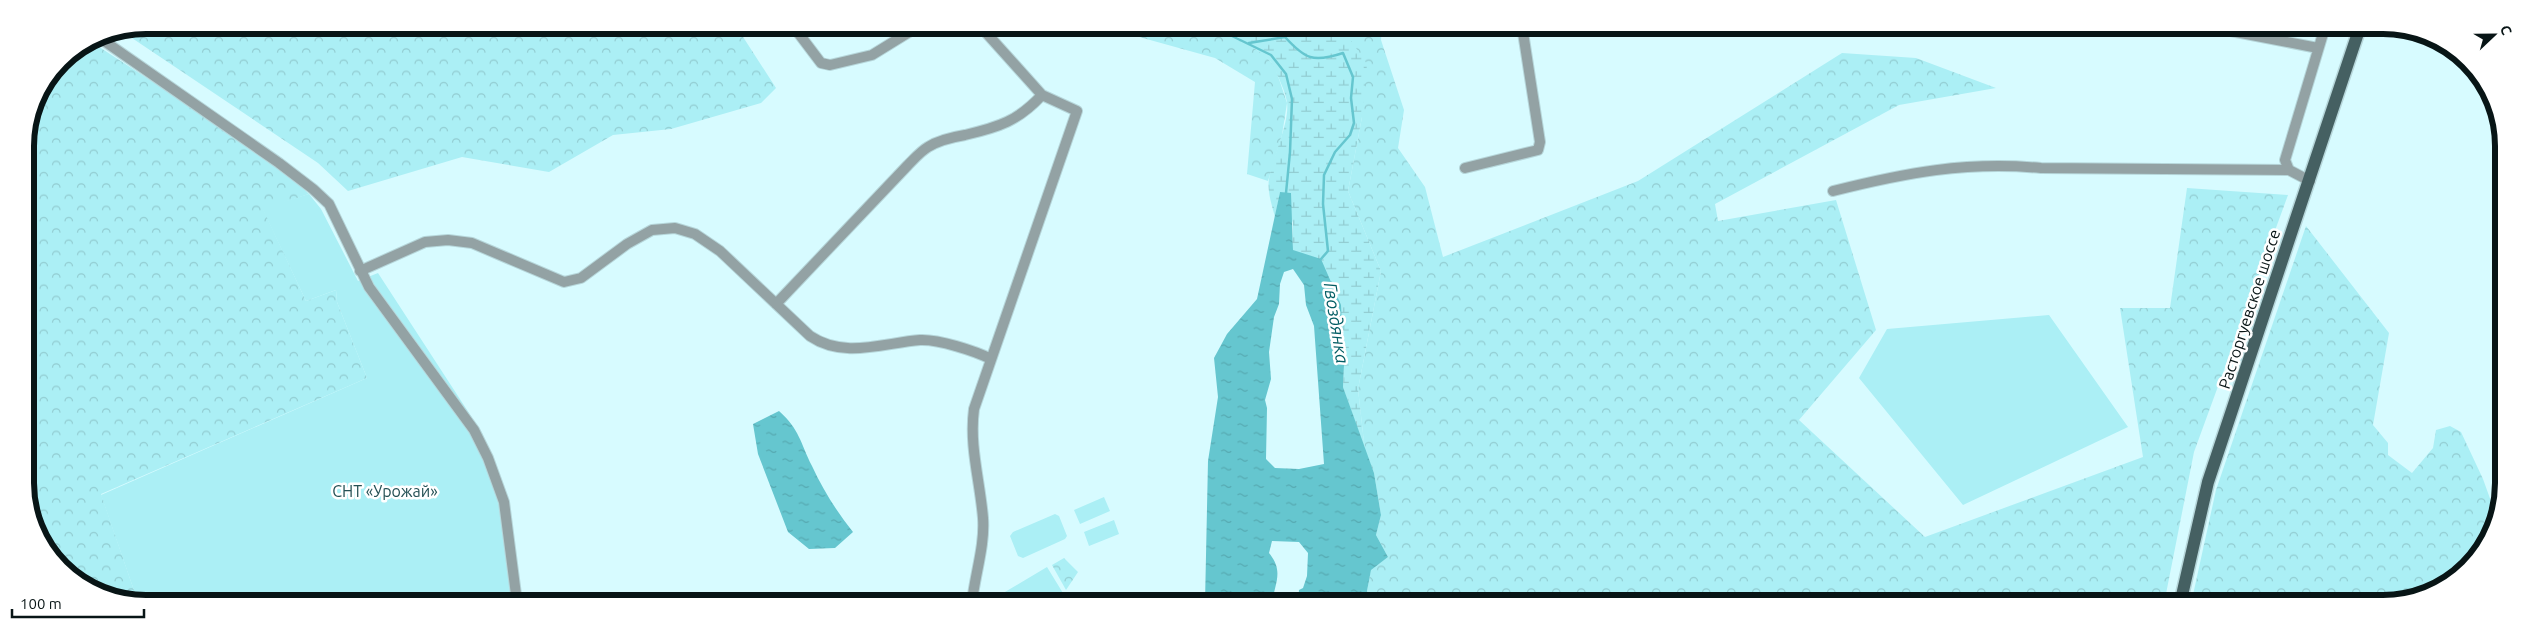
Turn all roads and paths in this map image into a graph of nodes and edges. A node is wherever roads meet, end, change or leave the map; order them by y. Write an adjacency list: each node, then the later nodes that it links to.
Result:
1 (800, 34): 2 (street)
2 (906, 34)
3 (987, 34): 10 (street)
4 (1523, 34): 11 (street)
5 (2246, 34): 9 (street)
6 (2323, 34): 9 (street)
7 (2358, 34): 13 (main road, Расторгуевское шоссе)
8 (105, 41): 15 (street)
9 (2318, 48): 12 (street)
10 (1042, 95): 16 (street); 17 (street)
11 (1465, 168)
12 (2289, 170): 13 (street); 14 (street)
13 (2310, 181): 20 (main road, Расторгуевское шоссе)
14 (1833, 191)
15 (360, 271): 16 (street); 18 (street)
16 (776, 304): 17 (street)
17 (991, 359): 19 (street)
18 (516, 595)
19 (973, 595)
20 (2182, 595)

